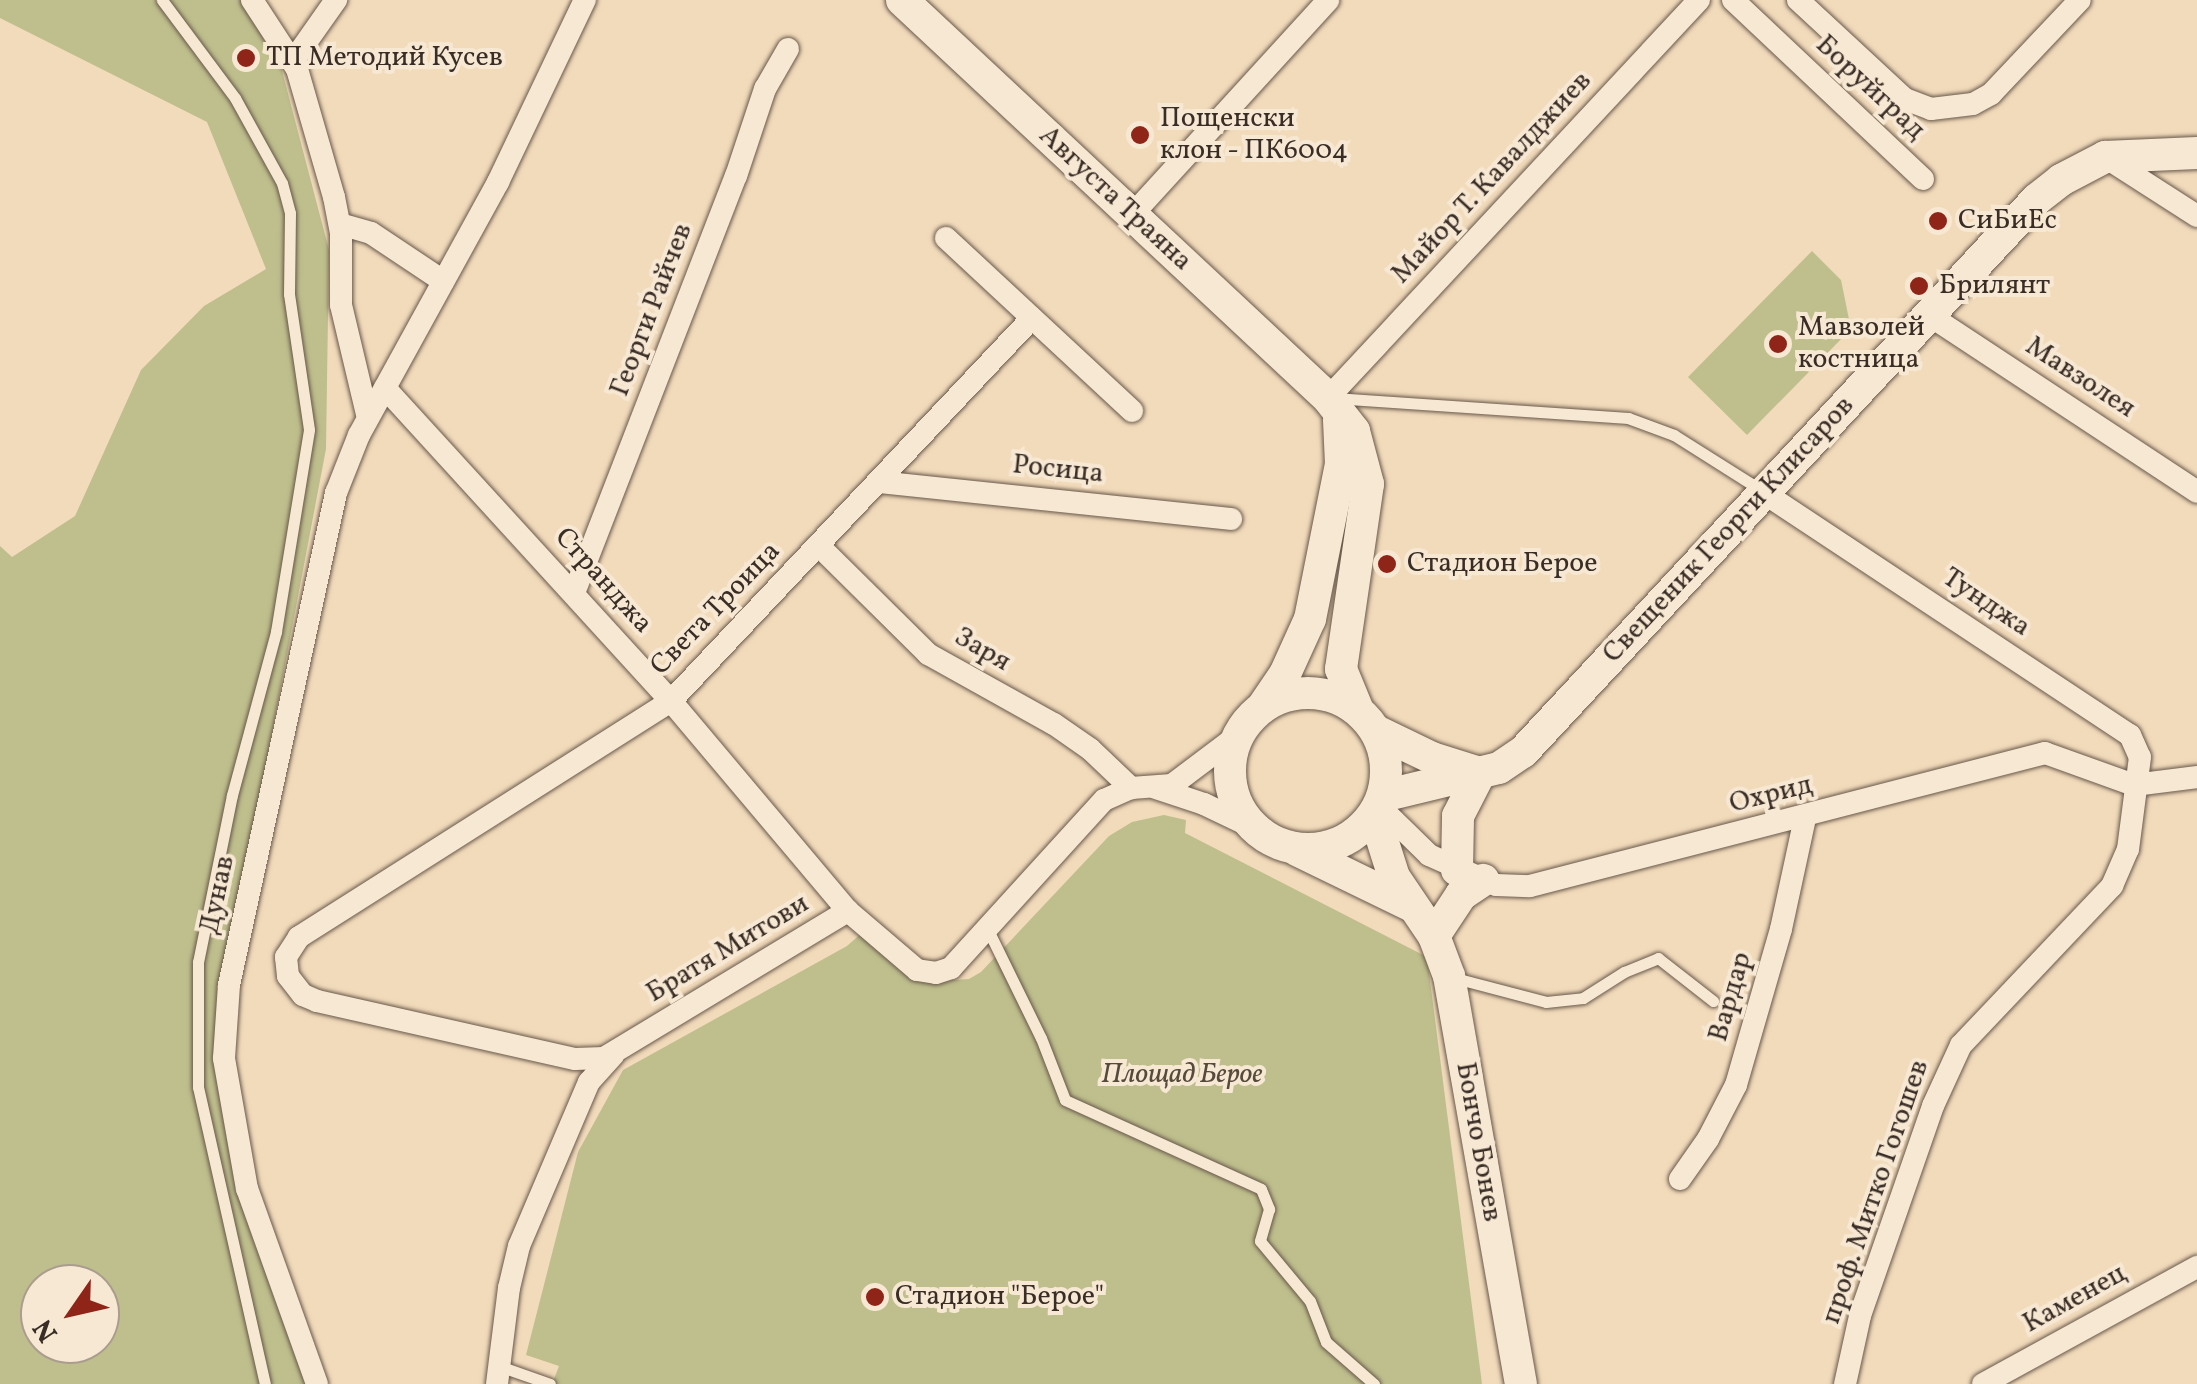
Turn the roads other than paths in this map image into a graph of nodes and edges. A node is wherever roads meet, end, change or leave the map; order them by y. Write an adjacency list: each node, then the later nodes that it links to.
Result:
1 (162, 0): 58 (lane)
2 (252, 0): 12 (street)
3 (336, 0): 12 (street)
4 (585, 0): 20 (street, Дунав)
5 (1328, 0): 16 (street)
6 (1699, 0): 24 (street, Майор Т. Кавалджиев)
7 (1733, 0): 15 (street, Боруйград)
8 (1798, 0): 9 (street)
9 (2080, 0)
10 (912, 3): 16 (street, Августа Траяна)
11 (788, 49): 32 (street, Георги Райчев)
12 (293, 60): 18 (street)
13 (2197, 153): 14 (street)
14 (2105, 157): 17 (street); 21 (street, Свещеник Георги Клисаров)
15 (1922, 179)
16 (1132, 215): 24 (street, Августа Траяна)
17 (2197, 216)
18 (340, 224): 20 (street); 26 (street)
19 (946, 238): 22 (street)
20 (443, 281): 23 (street, Дунав)
21 (1929, 315): 28 (street, Свещеник Георги Клисаров); 29 (street, Мавзолея)
22 (1032, 318): 25 (street); 27 (street, Света Троица)
23 (385, 388): 26 (street, Дунав); 32 (street, Странджа)
24 (1328, 398): 28 (lane); 34 (street); 35 (street, Августа Траяна)
25 (1132, 411)
26 (368, 418): 59 (street, Дунав)
27 (879, 482): 30 (street, Росица); 31 (street, Света Троица)
28 (1764, 492): 37 (street, Свещеник Георги Клисаров); 39 (street, Тунджа)
29 (2197, 492)
30 (1231, 519)
31 (818, 545): 33 (street, Света Троица); 40 (street, Заря)
32 (574, 593): 33 (street, Странджа)
33 (671, 701): 48 (street, Странджа); 51 (street, Света Троица)
34 (1264, 706): 35 (street); 36 (street)
35 (1367, 719): 37 (street); 42 (street)
36 (1238, 736): 41 (street); 44 (street)
37 (1480, 773): 42 (street, Свещеник Георги Клисаров); 46 (street)
38 (2197, 778): 39 (street, Охрид)
39 (2134, 785): 43 (street, Охрид); 63 (street, проф. Митко Гогошев)
40 (1131, 788): 41 (street); 49 (street, Братя Митови)
41 (1156, 788): 44 (street)
42 (1379, 805): 45 (street); 46 (street, Охрид); 47 (street, Бончо Бонев)
43 (1806, 818): 46 (street, Охрид); 55 (street, Вардар)
44 (1256, 829): 45 (street)
45 (1293, 848): 47 (street, Бончо Бонев)
46 (1470, 875): 50 (street)
47 (1414, 908): 50 (street, Бончо Бонев)
48 (848, 910): 49 (street, Братя Митови); 54 (street, Братя Митови)
49 (988, 930): 61 (lane)
50 (1434, 936): 52 (street, Бончо Бонев)
51 (292, 944): 54 (street, Братя Митови)
52 (1449, 976): 53 (lane); 62 (street, Бончо Бонев)
53 (1714, 1001)
54 (616, 1053): 57 (street)
55 (1680, 1179)
56 (2197, 1266): 64 (street, Каменец)
57 (498, 1375): 60 (lane)
58 (265, 1384)
59 (318, 1384)
60 (550, 1384)
61 (1374, 1384)
62 (1521, 1384)
63 (1845, 1384)
64 (1982, 1384)

